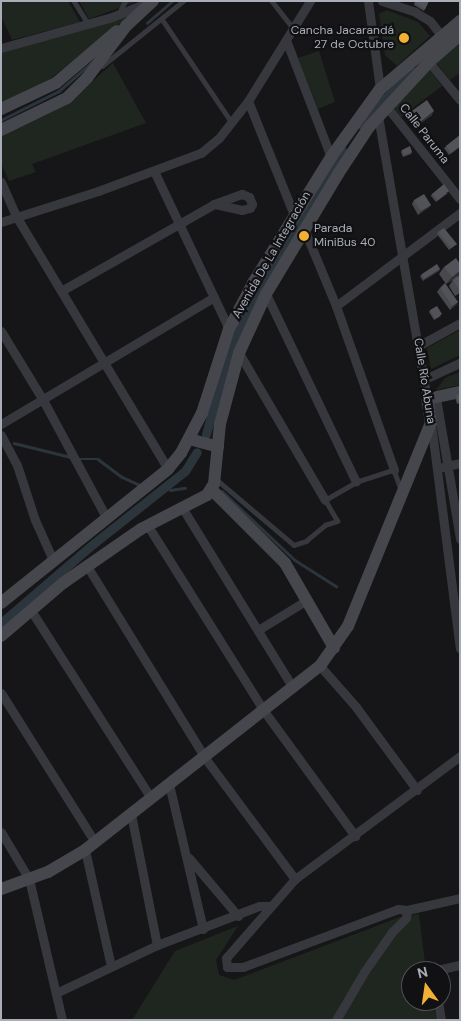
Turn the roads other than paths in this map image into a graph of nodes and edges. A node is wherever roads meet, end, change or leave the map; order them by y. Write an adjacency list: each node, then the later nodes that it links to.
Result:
1 (74, 1): 12 (lane)
2 (125, 1): 9 (lane)
3 (152, 1): 9 (street); 13 (main road)
4 (183, 1): 10 (lane)
5 (272, 1): 14 (lane)
6 (310, 1): 14 (street)
7 (368, 1): 21 (street)
8 (382, 1): 15 (street)
9 (119, 14): 12 (street)
10 (162, 19): 20 (lane); 26 (lane)
11 (460, 21): 15 (main road, Avenida De La Integración)
12 (88, 23): 18 (street)
13 (126, 26): 20 (main road); 24 (main road)
14 (294, 29): 17 (street)
15 (440, 34): 21 (main road, Avenida De La Integración)
16 (460, 34): 19 (main road, Avenida De La Integración)
17 (286, 40): 23 (street); 28 (street)
18 (1, 48)
19 (429, 62): 22 (street); 25 (main road, Avenida De La Integración)
20 (88, 78): 27 (main road)
21 (380, 89): 28 (main road, Avenida De La Integración)
22 (460, 100)
23 (248, 101): 26 (street); 34 (street)
24 (1, 109)
25 (382, 112): 31 (street, Calle Paruma); 38 (main road, Avenida De La Integración); 39 (street, Calle Río Abuna)
26 (230, 120): 29 (street)
27 (1, 130)
28 (331, 157): 34 (main road, Avenida De La Integración)
29 (154, 171): 35 (street); 37 (street)
30 (1, 182): 35 (street)
31 (460, 199)
32 (214, 204): 37 (street)
33 (460, 213): 39 (street)
34 (294, 215): 45 (main road, Avenida De La Integración)
35 (16, 216): 36 (street); 40 (street)
36 (1, 222)
37 (181, 224): 40 (street); 42 (street)
38 (304, 229): 41 (main road, Avenida De La Integración); 43 (street)
39 (404, 254): 43 (street); 47 (street, Calle Río Abuna)
40 (61, 292): 50 (street)
41 (266, 294): 48 (main road, Avenida De La Integración); 64 (street)
42 (214, 297): 45 (street); 50 (street)
43 (336, 306): 63 (street)
44 (460, 323): 47 (street)
45 (229, 330): 58 (main road, Avenida De La Integración)
46 (1, 331): 54 (street)
47 (418, 346): 51 (street, Calle Río Abuna)
48 (238, 353): 59 (main road, Avenida De La Integración); 67 (street)
49 (460, 363): 51 (street)
50 (105, 364): 54 (street); 62 (street)
51 (425, 379): 53 (street, Calle Río Abuna)
52 (460, 392): 53 (main road)
53 (432, 398): 55 (main road, Calle Río Abuna); 61 (street)
54 (43, 400): 56 (street); 69 (street)
55 (431, 423): 61 (street, Calle Río Abuna); 66 (main road)
56 (1, 424)
57 (1, 435): 73 (street)
58 (189, 439): 59 (main road); 62 (main road, Avenida De La Integración)
59 (218, 447): 65 (main road, Avenida De La Integración)
60 (460, 464): 61 (street)
61 (443, 467): 71 (street); 72 (street, Calle Río Abuna)
62 (168, 469): 69 (main road, Avenida De La Integración)
63 (394, 470): 64 (lane); 66 (lane)
64 (356, 482): 67 (lane)
65 (213, 483): 67 (lane); 68 (main road); 75 (main road)
66 (402, 490): 81 (main road)
67 (325, 500)
68 (183, 509): 70 (main road); 79 (street)
69 (107, 519): 73 (main road, Avenida De La Integración)
70 (148, 526): 74 (main road); 86 (street)
71 (459, 537): 72 (street)
72 (448, 540): 78 (street, Calle Río Abuna)
73 (53, 560): 76 (main road, Avenida De La Integración)
74 (88, 566): 77 (main road); 88 (street)
75 (307, 600): 79 (street); 81 (main road)
76 (1, 603)
77 (32, 612): 80 (main road); 91 (street)
78 (457, 618): 82 (street, Calle Río Abuna)
79 (258, 630): 84 (street)
80 (1, 636)
81 (334, 648): 83 (main road)
82 (460, 648)
83 (320, 666): 84 (main road); 90 (street)
84 (293, 688): 86 (main road)
85 (1, 693): 95 (street)
86 (264, 711): 88 (main road); 94 (street)
87 (460, 756): 90 (street)
88 (204, 758): 89 (main road); 99 (street)
89 (169, 784): 91 (main road); 97 (street)
90 (417, 790): 94 (street)
91 (151, 798): 92 (main road)
92 (131, 814): 95 (main road); 106 (street)
93 (1, 832): 98 (street)
94 (355, 836): 99 (street)
95 (95, 842): 96 (main road)
96 (84, 850): 98 (main road); 107 (street)
97 (187, 856): 104 (street); 105 (street)
98 (30, 879): 100 (main road); 108 (street)
99 (295, 879): 102 (street)
100 (1, 890)
101 (460, 898): 103 (street)
102 (269, 906): 103 (street); 104 (street)
103 (407, 910): 110 (street)
104 (238, 916): 105 (street)
105 (203, 929): 106 (street)
106 (157, 945): 107 (street)
107 (111, 966): 108 (street)
108 (56, 993): 109 (street)
109 (62, 1020)
110 (336, 1020)

